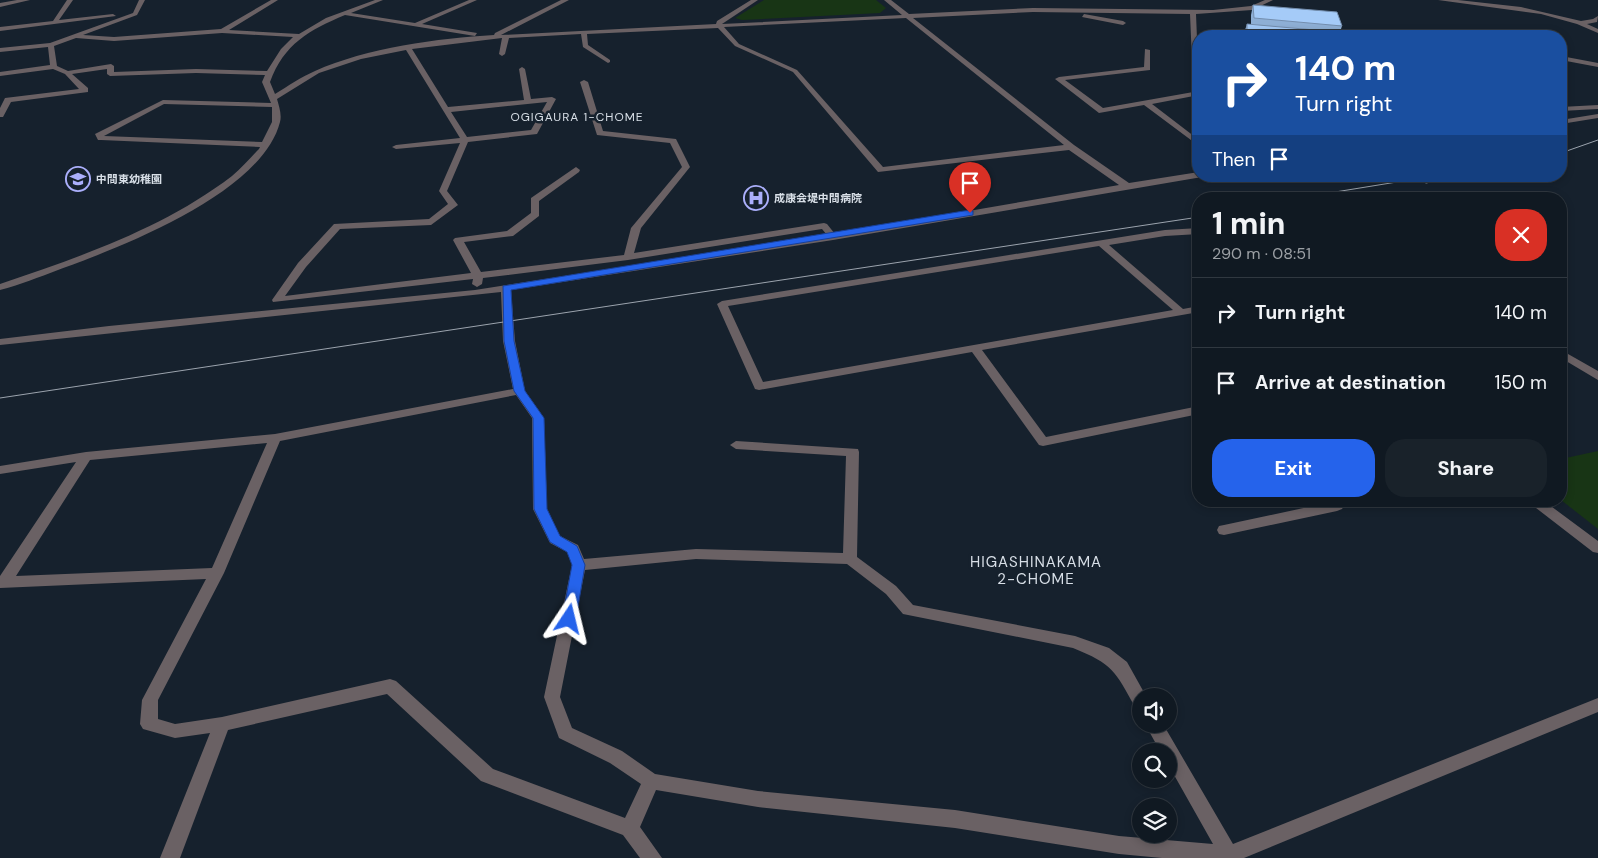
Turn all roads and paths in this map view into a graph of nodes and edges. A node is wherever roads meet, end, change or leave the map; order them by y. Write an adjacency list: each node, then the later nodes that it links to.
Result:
1 (26, 0): 15 (street)
2 (70, 0): 24 (street)
3 (142, 0): 20 (street)
4 (276, 0): 31 (street)
5 (380, 0): 21 (street)
6 (474, 0): 27 (street)
7 (755, 0): 28 (street)
8 (888, 0): 22 (street)
9 (1270, 0): 19 (street)
10 (1441, 0): 18 (street)
11 (1522, 0): 18 (street)
12 (552, 1): 13 (street)
13 (564, 1): 37 (street)
14 (1020, 3): 16 (street)
15 (0, 5)
16 (1033, 10): 17 (street); 22 (street)
17 (1053, 10): 19 (street); 25 (street)
18 (1527, 10): 26 (street)
19 (1193, 13): 30 (street)
20 (135, 14): 24 (street); 34 (street)
21 (344, 14): 27 (street); 35 (street)
22 (907, 15): 28 (street); 67 (street)
23 (1598, 18): 26 (street)
24 (56, 22): 29 (street)
25 (1123, 23)
26 (1582, 23): 32 (street)
27 (416, 25): 37 (street)
28 (720, 26): 33 (street); 67 (street)
29 (0, 29)
30 (1194, 30)
31 (222, 31): 34 (street); 35 (street)
32 (1598, 31)
33 (584, 32): 36 (street); 44 (street)
34 (70, 36): 38 (street)
35 (301, 36): 48 (street)
36 (506, 36): 37 (street); 42 (street)
37 (490, 37): 39 (street)
38 (51, 45): 40 (street); 46 (street)
39 (407, 47): 55 (street); 59 (street)
40 (0, 50)
41 (1147, 50): 56 (street)
42 (502, 54)
43 (1567, 59): 45 (street)
44 (608, 61)
45 (1598, 65)
46 (54, 67): 49 (street); 50 (street)
47 (522, 69): 54 (street)
48 (268, 72): 49 (street); 55 (street)
49 (67, 73): 53 (street)
50 (0, 74)
51 (584, 82): 74 (street)
52 (1192, 94): 56 (street)
53 (4, 101): 60 (street)
54 (528, 101): 59 (street); 64 (street)
55 (274, 102): 65 (street); 65 (street)
56 (1147, 104): 63 (street)
57 (1567, 107): 58 (street)
58 (1598, 107)
59 (446, 110): 64 (street)
60 (0, 115)
61 (1598, 116): 62 (street)
62 (1567, 121)
63 (1192, 139)
64 (465, 140): 66 (street); 75 (street)
65 (266, 145): 76 (street)
66 (396, 147)
67 (1072, 147): 70 (street)
68 (576, 170): 75 (street)
69 (1192, 176): 70 (street)
70 (1127, 186): 72 (street)
71 (1192, 231): 73 (street)
72 (834, 237): 74 (street); 77 (street)
73 (1102, 244): 80 (street); 82 (street)
74 (628, 257): 75 (street)
75 (478, 276): 78 (street)
76 (0, 287)
77 (506, 288): 78 (street); 85 (street)
78 (475, 294): 81 (street)
79 (1192, 310): 80 (street)
80 (1180, 312): 82 (street)
81 (0, 342)
82 (975, 348): 86 (street)
83 (1567, 357): 84 (street)
84 (1598, 376)
85 (519, 391): 87 (street); 96 (street)
86 (1192, 411)
87 (275, 438): 89 (street); 97 (street)
88 (736, 445): 95 (street)
89 (86, 456): 90 (street); 98 (street)
90 (0, 470)
91 (1332, 507): 93 (street)
92 (1542, 507): 94 (street)
93 (1224, 530)
94 (1598, 548)
95 (850, 559): 96 (street); 99 (street)
96 (578, 565): 103 (street)
97 (217, 573): 98 (street); 101 (street)
98 (2, 583)
99 (1133, 688)
100 (1598, 705): 106 (street)
101 (222, 724): 104 (street); 107 (street)
102 (1159, 733): 106 (street)
103 (651, 781): 104 (street); 105 (street)
104 (630, 829): 108 (street)
105 (1122, 851): 106 (street)
106 (1229, 855)
107 (170, 858)
108 (652, 858)

